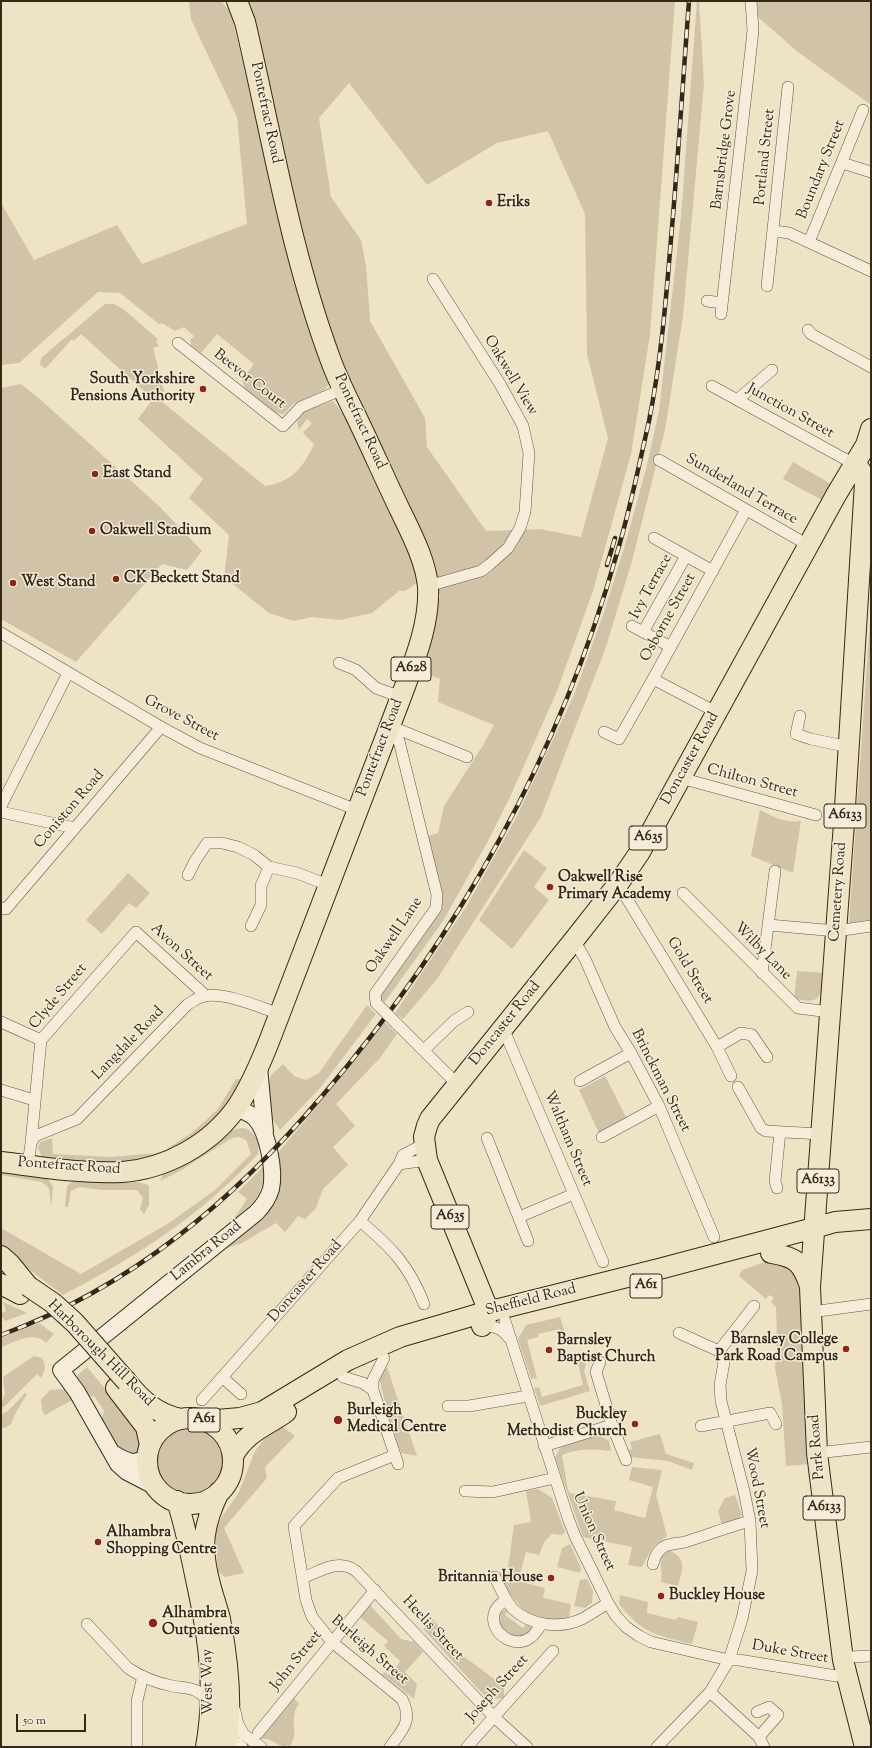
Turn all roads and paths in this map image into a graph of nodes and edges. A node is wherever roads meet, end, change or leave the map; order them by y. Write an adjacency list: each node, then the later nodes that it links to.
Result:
1 (237, 1): 20 (highway, Pontefract Road / A628)
2 (751, 1): 13 (street, Barnsbridge Grove)
3 (788, 86): 7 (street, Portland Street)
4 (863, 110): 5 (street, Boundary Street)
5 (842, 163): 6 (street); 8 (street, Boundary Street)
6 (871, 172)
7 (774, 231): 8 (street); 11 (street, Portland Street)
8 (809, 242): 9 (street)
9 (871, 271)
10 (433, 279): 32 (street, Oakwell View)
11 (767, 286)
12 (707, 301): 13 (street)
13 (722, 303): 14 (street, Barnsbridge Grove)
14 (721, 314)
15 (808, 330): 17 (street)
16 (178, 342): 20 (street, Beevor Court)
17 (871, 367)
18 (772, 370): 21 (street)
19 (712, 386): 21 (street, Junction Street)
20 (343, 389): 32 (highway, Pontefract Road / A628)
21 (737, 400): 24 (street, Junction Street)
22 (868, 437): 24 (highway, Doncaster Road / A635); 26 (highway, A6133)
23 (659, 460): 27 (street, Sunderland Terrace)
24 (854, 464): 25 (highway, Doncaster Road / A635); 26 (highway)
25 (839, 490): 26 (highway); 29 (highway, Doncaster Road / A635)
26 (865, 491): 46 (highway, Cemetery Road / A6133)
27 (746, 510): 29 (street, Sunderland Terrace); 31 (street, Osborne Street)
28 (654, 538): 30 (street)
29 (808, 545): 41 (highway, Doncaster Road / A635)
30 (686, 556): 31 (street); 34 (street, Ivy Terrace)
31 (712, 571): 36 (street, Osborne Street)
32 (428, 586): 40 (highway, Pontefract Road / A628)
33 (632, 626): 34 (street)
34 (644, 632): 36 (street)
35 (1, 633): 38 (street, Grove Street)
36 (671, 647): 39 (street, Osborne Street)
37 (339, 663): 40 (street)
38 (68, 673): 43 (street, Grove Street); 49 (street)
39 (653, 679): 41 (street, Osborne Street); 45 (street)
40 (401, 697): 44 (highway, Pontefract Road / A628)
41 (716, 712): 48 (highway, Doncaster Road / A635)
42 (800, 716): 46 (street)
43 (161, 727): 50 (street, Grove Street); 53 (street, Coniston Road)
44 (388, 730): 47 (street); 50 (highway, Pontefract Road / A628); 76 (street, Oakwell Lane, bridge)
45 (604, 732)
46 (849, 747): 64 (highway, Cemetery Road / A6133)
47 (467, 757)
48 (681, 776): 52 (street, Chilton Street); 58 (highway, Doncaster Road / A635)
49 (1, 806)
50 (357, 810): 57 (highway, Pontefract Road / A628)
51 (1, 812): 53 (street)
52 (816, 815)
53 (75, 828): 60 (street, Coniston Road)
54 (269, 867): 56 (street); 57 (street); 62 (street)
55 (775, 871): 61 (street)
56 (188, 875)
57 (328, 884): 71 (highway, Pontefract Road / A628)
58 (618, 884): 66 (highway, Doncaster Road / A635); 75 (street, Gold Street)
59 (683, 893): 67 (street, Wilby Lane)
60 (1, 908)
61 (769, 925): 64 (street); 67 (street)
62 (251, 926)
63 (871, 926): 64 (street)
64 (836, 931): 70 (highway, Cemetery Road / A6133)
65 (136, 932): 68 (street, Avon Street); 74 (street, Clyde Street)
66 (574, 940): 73 (highway, Doncaster Road / A635); 77 (street, Brinckman Street)
67 (762, 973): 70 (street, Wilby Lane)
68 (205, 996): 71 (street, Langdale Road); 93 (street, Langdale Road)
69 (468, 1012): 76 (street)
70 (830, 1012): 89 (highway, Cemetery Road / A6133)
71 (280, 1014): 79 (highway, Pontefract Road / A628)
72 (1, 1022): 74 (street)
73 (503, 1028): 82 (highway, Doncaster Road / A635); 99 (street, Waltham Street)
74 (40, 1040): 85 (street, Clyde Street)
75 (717, 1047): 78 (street); 80 (street, Gold Street)
76 (424, 1050): 82 (street, Oakwell Lane)
77 (631, 1053): 81 (street); 86 (street, Brinckman Street)
78 (767, 1057)
79 (259, 1067): 87 (highway, Pontefract Road / A628); 90 (street)
80 (731, 1076)
81 (580, 1081)
82 (457, 1084): 94 (highway, Doncaster Road / A635)
83 (738, 1087): 88 (street)
84 (1, 1090): 85 (street)
85 (34, 1100): 93 (street, Clyde Street)
86 (658, 1106): 91 (street); 104 (street, Brinckman Street)
87 (236, 1108): 90 (street, Lambra Road); 97 (highway, Pontefract Road / A628)
88 (780, 1132): 89 (street); 98 (street)
89 (821, 1134): 103 (highway, Cemetery Road / A6133)
90 (265, 1137): 140 (street, Lambra Road)
91 (602, 1137)
92 (487, 1138): 100 (street)
93 (31, 1143): 97 (street)
94 (426, 1152): 96 (street); 96 (street, Doncaster Road); 118 (highway, A635)
95 (1, 1162): 97 (highway, Pontefract Road / A628)
96 (399, 1164): 102 (street, Doncaster Road)
97 (28, 1165)
98 (777, 1188)
99 (574, 1194): 100 (street); 108 (street, Waltham Street)
100 (519, 1217): 105 (street)
101 (871, 1220): 103 (highway, Sheffield Road / A61)
102 (360, 1221): 114 (street); 123 (street, Doncaster Road)
103 (813, 1233): 106 (highway, Sheffield Road / A61); 111 (highway, Park Road / A6133); 118 (highway, Sheffield Road / A61)
104 (714, 1237)
105 (528, 1241)
106 (771, 1253): 111 (highway, A6133); 118 (highway, Sheffield Road / A61)
107 (1, 1256): 113 (highway, A61)
108 (603, 1262)
109 (1, 1270): 113 (highway, Harborough Hill Road / A61)
110 (1, 1284): 113 (highway, Harborough Hill Road / A61)
111 (810, 1287): 117 (highway, Park Road / A6133)
112 (1, 1288): 113 (highway, A61)
113 (24, 1290): 125 (highway, Harborough Hill Road / A61)
114 (424, 1304)
115 (871, 1304): 117 (street)
116 (754, 1306): 121 (street)
117 (811, 1312): 141 (highway, Park Road / A6133)
118 (491, 1316): 120 (highway); 128 (street, Union Street)
119 (679, 1333): 121 (street)
120 (386, 1350): 124 (highway, A61); 126 (street); 132 (highway, A61)
121 (719, 1351): 133 (street, Wood Street)
122 (600, 1362): 135 (street)
123 (222, 1377): 127 (street); 129 (street, Doncaster Road)
124 (343, 1377): 126 (street); 142 (highway, A61)
125 (121, 1385): 131 (highway, Harborough Hill Road / A61); 139 (highway, Harborough Hill Road / A61)
126 (373, 1390): 152 (street, Burleigh Street)
127 (241, 1394)
128 (528, 1396): 130 (street); 137 (street, Union Street)
129 (202, 1400)
130 (448, 1406)
131 (182, 1418): 132 (highway, A61); 139 (highway, A61)
132 (206, 1421): 142 (highway, A61)
133 (726, 1422): 134 (street); 136 (street); 149 (street, Wood Street)
134 (776, 1424)
135 (612, 1425): 137 (street); 143 (street)
136 (700, 1426)
137 (544, 1446): 144 (street, Union Street)
138 (871, 1447): 141 (street)
139 (149, 1451): 140 (street); 145 (highway, A61)
140 (112, 1453): 145 (street)
141 (817, 1453): 162 (highway, Park Road / A6133)
142 (233, 1456): 146 (highway, A61)
143 (626, 1460)
144 (555, 1478): 147 (street); 155 (street, Union Street)
145 (156, 1487): 148 (highway, A61)
146 (219, 1492): 148 (highway, A61); 163 (highway, West Way)
147 (465, 1492)
148 (176, 1501): 163 (highway, West Way)
149 (750, 1521): 150 (street); 161 (street, Wood Street)
150 (653, 1564)
151 (495, 1577): 154 (street)
152 (303, 1578): 153 (street, Heelis Street); 158 (street, Burleigh Street)
153 (375, 1590): 158 (street, John Street); 168 (street, Heelis Street)
154 (506, 1599): 157 (street); 157 (street)
155 (608, 1603): 157 (street); 161 (street, Union Street)
156 (87, 1624): 164 (street)
157 (542, 1624)
158 (332, 1642): 170 (street, John Street); 176 (street, Burleigh Street)
159 (553, 1651): 168 (street, Joseph Street)
160 (871, 1656): 162 (street, Duke Street)
161 (729, 1660): 162 (street, Duke Street); 166 (street, Wood Street)
162 (845, 1667): 172 (highway, Park Road / A6133)
163 (219, 1668): 165 (street); 169 (highway, West Way); 169 (street)
164 (143, 1676): 165 (street); 173 (street)
165 (191, 1689): 169 (street)
166 (710, 1692): 171 (street); 179 (street, Wood Street)
167 (757, 1712): 171 (street)
168 (493, 1716): 177 (street, Joseph Street); 178 (street, Heelis Street)
169 (224, 1733): 174 (highway, West Way); 175 (street)
170 (258, 1733)
171 (759, 1737): 180 (street)
172 (867, 1745)
173 (137, 1747)
174 (206, 1747)
175 (261, 1747)
176 (390, 1747)
177 (467, 1747)
178 (526, 1747)
179 (657, 1747)
180 (764, 1747)

